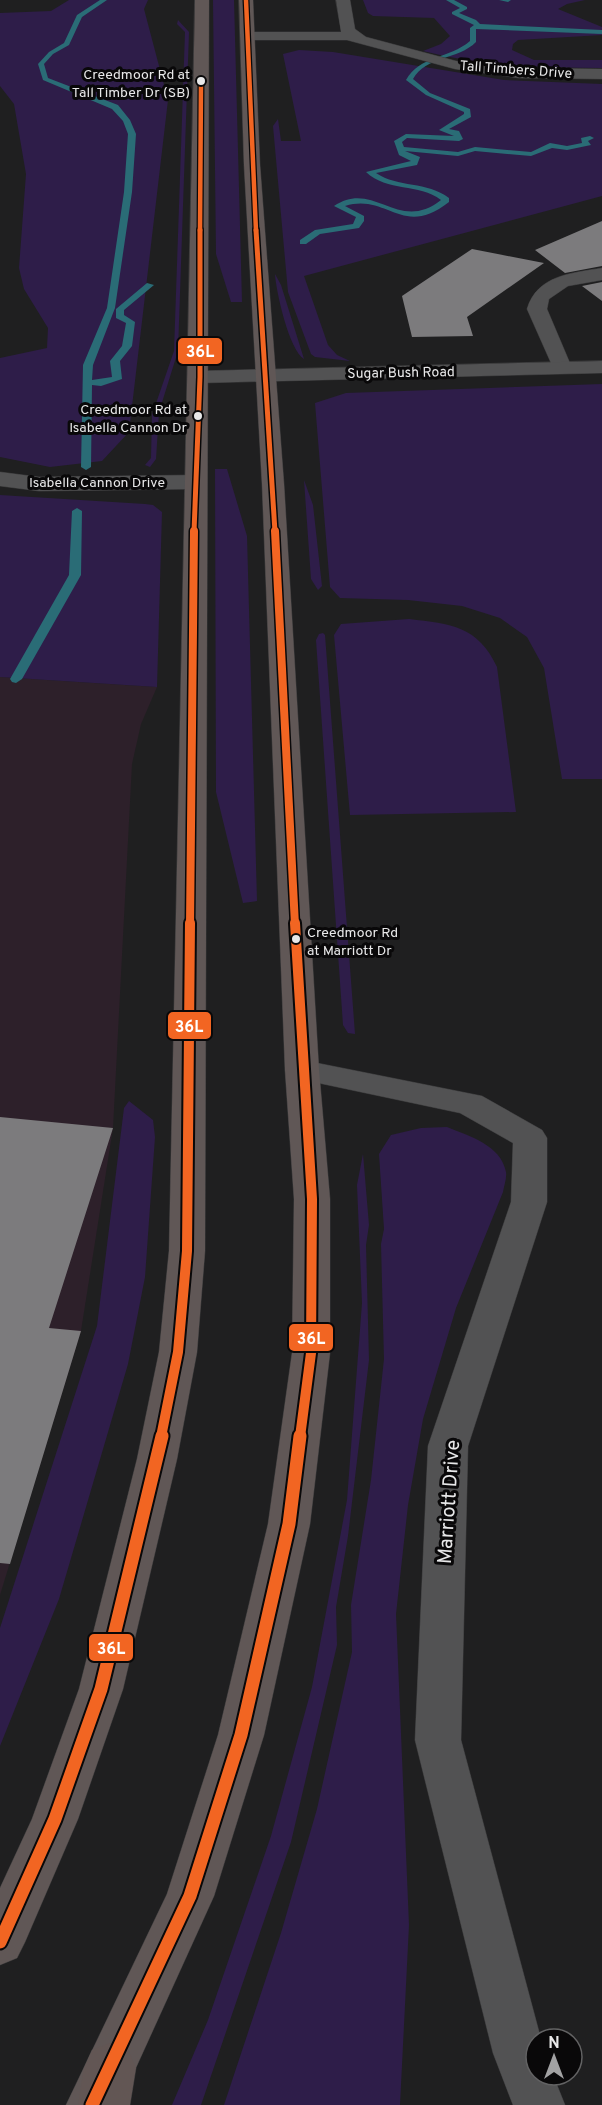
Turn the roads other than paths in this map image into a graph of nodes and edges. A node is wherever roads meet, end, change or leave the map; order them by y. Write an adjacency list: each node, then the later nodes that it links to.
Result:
1 (202, 0): 11 (main road)
2 (246, 0): 5 (main road)
3 (342, 0): 4 (street)
4 (361, 40): 5 (street, Tall Timbers Drive); 6 (street, Tall Timbers Drive)
5 (247, 41): 10 (main road)
6 (602, 74)
7 (602, 274): 9 (street)
8 (602, 367): 9 (street, Sugar Bush Road)
9 (562, 368): 10 (street, Sugar Bush Road)
10 (265, 376): 11 (street, Sugar Bush Road); 14 (main road)
11 (200, 377): 13 (main road)
12 (0, 479): 13 (street, Isabella Cannon Drive)
13 (195, 482): 15 (main road)
14 (302, 1070): 16 (main road); 17 (street, Marriott Drive)
15 (0, 1942)
16 (102, 2093)
17 (539, 2105)

